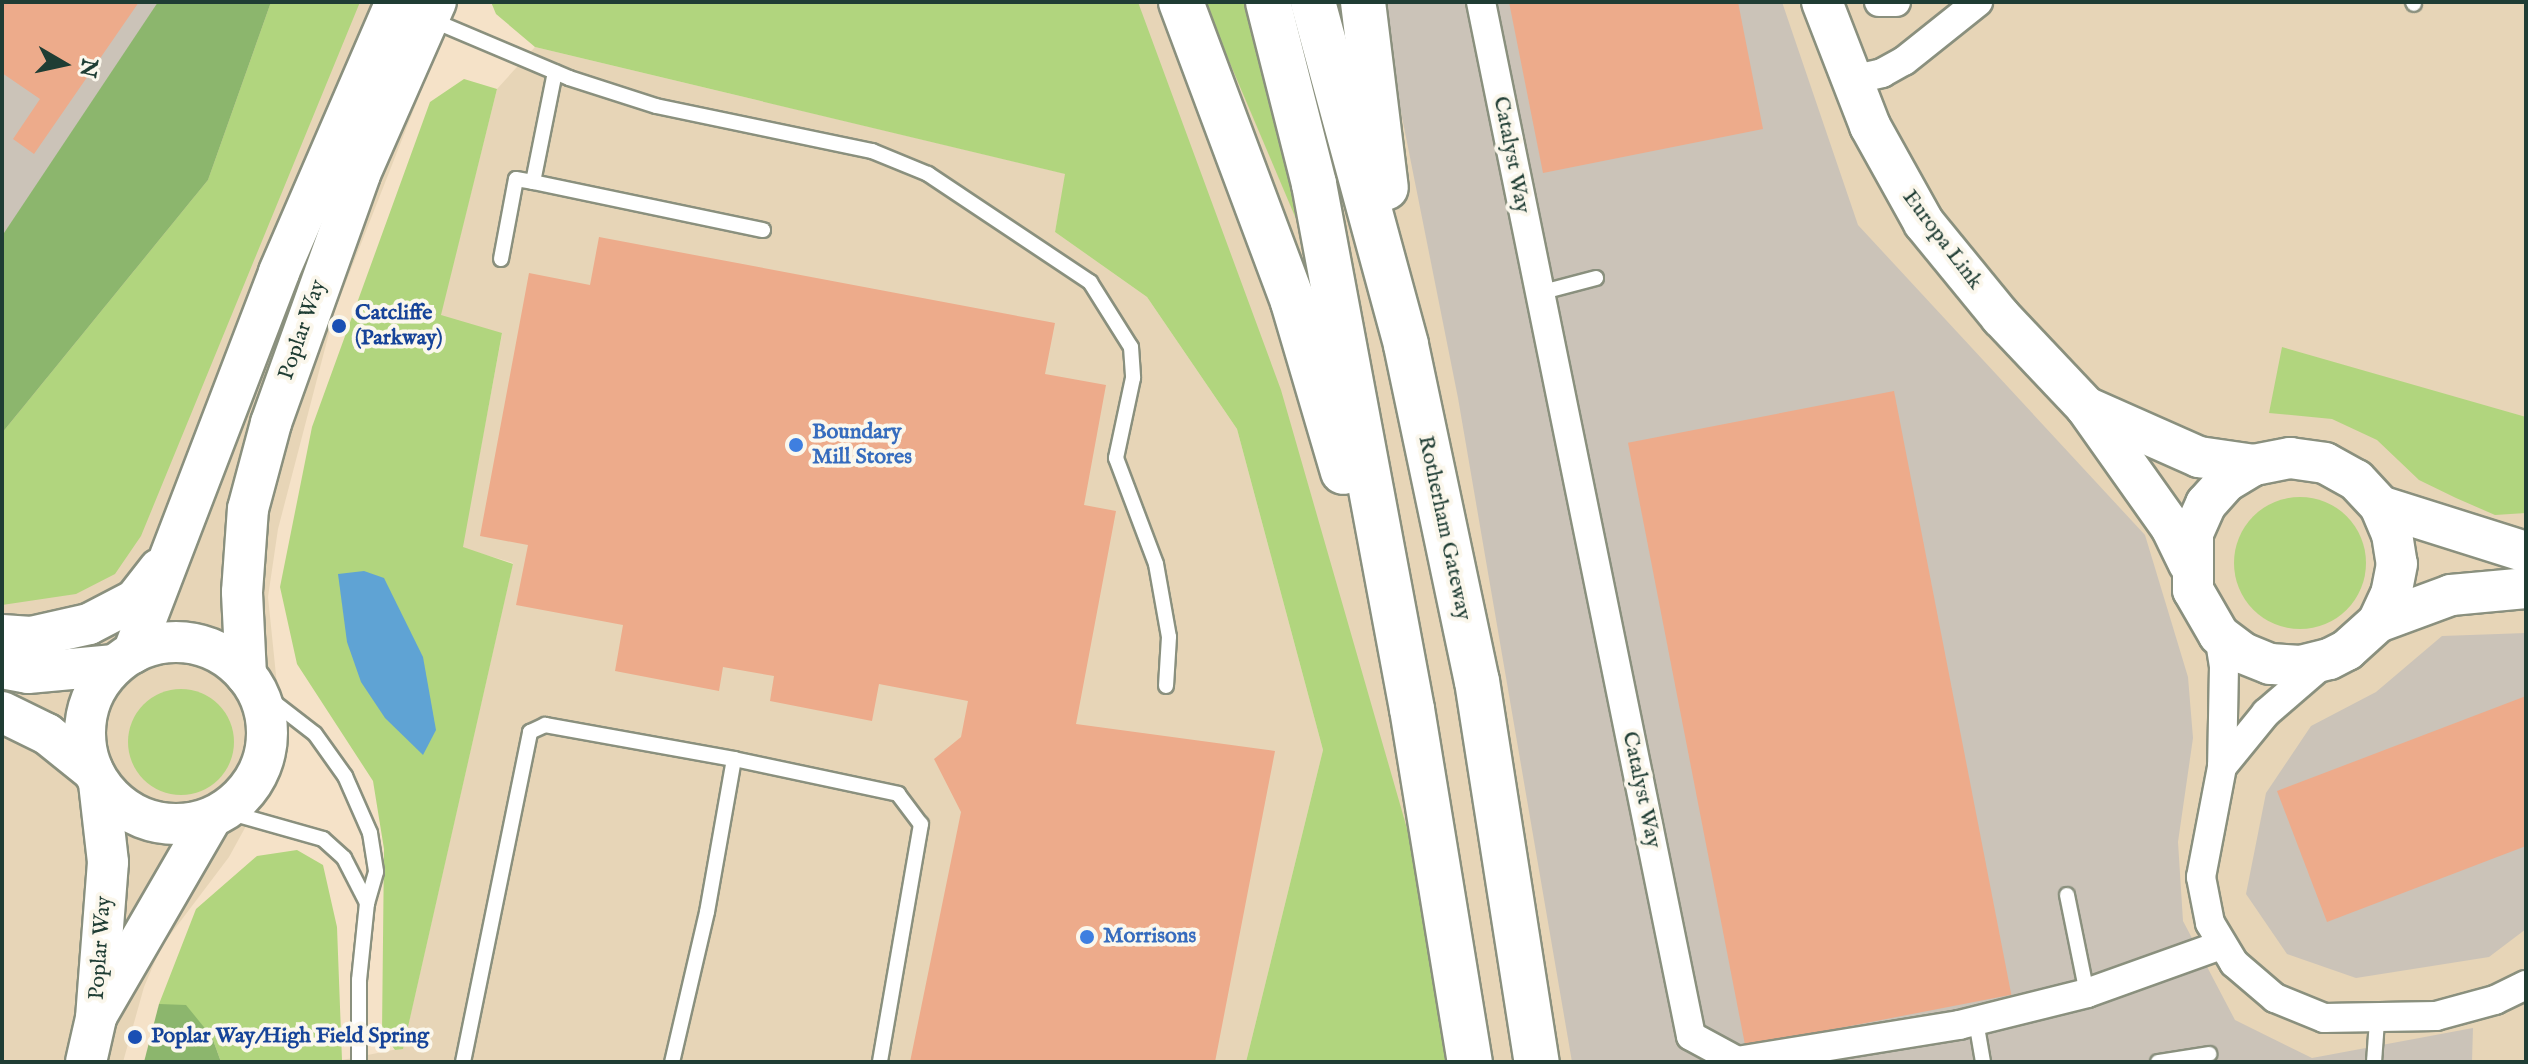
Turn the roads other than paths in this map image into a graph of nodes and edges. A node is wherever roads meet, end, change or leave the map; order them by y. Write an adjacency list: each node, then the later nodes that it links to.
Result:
1 (1181, 2): 34 (highway)
2 (1268, 2): 34 (highway)
3 (1313, 2): 18 (highway, Rotherham Gateway)
4 (1363, 2): 18 (highway)
5 (1481, 2): 17 (street, Catalyst Way)
6 (1822, 2): 12 (main road, Europa Link)
7 (1879, 2): 8 (street)
8 (1896, 2)
9 (1978, 2): 12 (street)
10 (420, 7): 11 (lane); 22 (main road, Poplar Way); 32 (main road, Poplar Way)
11 (555, 72): 13 (lane); 33 (lane)
12 (1852, 80): 19 (main road, Europa Link)
13 (533, 182): 14 (lane); 15 (lane)
14 (763, 230)
15 (501, 259)
16 (1596, 278): 17 (lane)
17 (1539, 293): 46 (street, Catalyst Way)
18 (1406, 345): 55 (highway, Rotherham Gateway)
19 (2086, 407): 20 (main road, Europa Link); 24 (main road, Europa Link)
20 (2254, 465): 21 (main road, Europa Link); 24 (main road, Europa Link)
21 (2380, 506): 23 (main road, Europa Link); 26 (main road, Europa Link)
22 (173, 550): 27 (main road); 29 (main road, Poplar Way)
23 (2526, 552)
24 (2189, 564): 28 (main road, Europa Link)
25 (2526, 588): 26 (main road, Europa Link)
26 (2378, 622): 30 (main road, Europa Link)
27 (2, 635)
28 (2219, 635): 30 (main road, Europa Link); 37 (street)
29 (124, 659): 31 (main road); 32 (main road); 38 (main road, Poplar Way)
30 (2329, 659): 37 (street)
31 (2, 668)
32 (249, 680): 39 (main road, Poplar Way); 41 (lane)
33 (1166, 686)
34 (1412, 709): 54 (highway)
35 (2, 712): 38 (main road)
36 (734, 759): 51 (lane); 52 (lane); 53 (lane)
37 (2222, 767): 42 (street)
38 (96, 777): 39 (main road); 45 (main road, Poplar Way)
39 (218, 814): 41 (lane); 45 (main road, Poplar Way)
40 (2067, 895): 44 (lane)
41 (367, 903): 50 (lane)
42 (2221, 945): 44 (street, Catalyst Way); 47 (street)
43 (2525, 987): 47 (street)
44 (2087, 993): 46 (street, Catalyst Way)
45 (96, 1018): 49 (main road, Poplar Way)
46 (1976, 1021): 56 (lane)
47 (2377, 1021): 58 (lane)
48 (2209, 1054): 57 (lane)
49 (86, 1062)
50 (359, 1062)
51 (463, 1062)
52 (672, 1062)
53 (880, 1062)
54 (1470, 1062)
55 (1537, 1062)
56 (1983, 1062)
57 (2158, 1062)
58 (2374, 1062)

